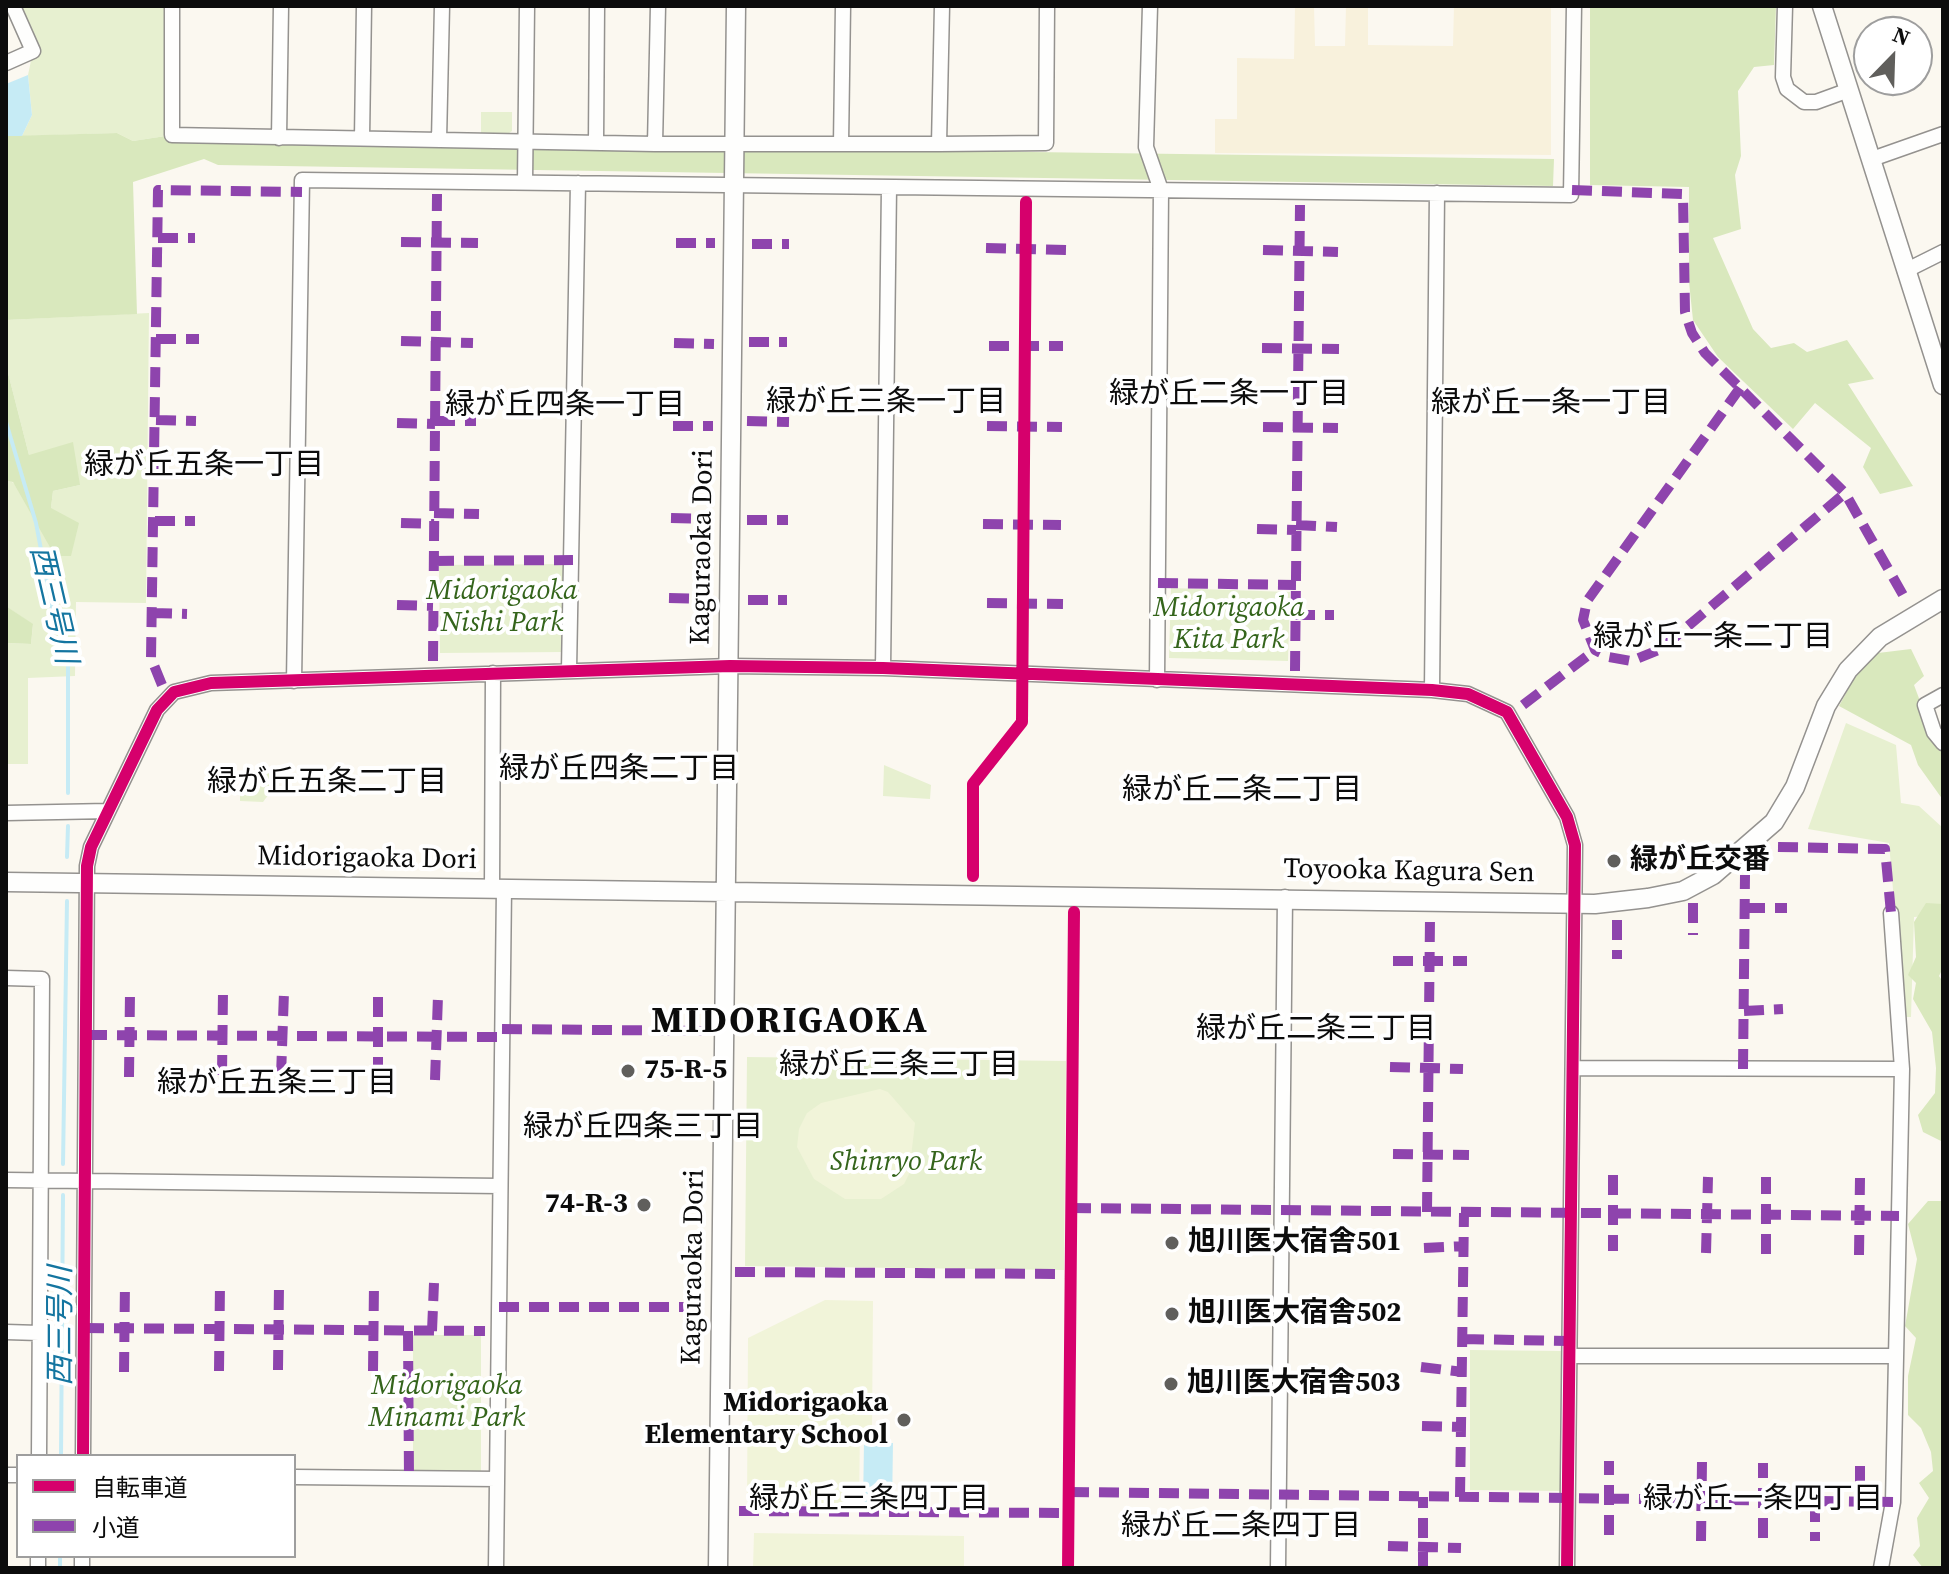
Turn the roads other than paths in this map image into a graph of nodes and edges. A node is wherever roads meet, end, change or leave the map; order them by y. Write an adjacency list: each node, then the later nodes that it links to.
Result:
1 (13, 6): 17 (street)
2 (172, 6): 20 (street)
3 (281, 6): 20 (street)
4 (364, 6): 21 (street)
5 (442, 6): 22 (street)
6 (527, 6): 23 (street)
7 (597, 6): 24 (street)
8 (658, 6): 26 (street)
9 (736, 6): 25 (street, Kaguraoka Dori)
10 (843, 6): 27 (street)
11 (942, 6): 28 (street)
12 (1047, 6): 28 (street)
13 (1150, 6): 34 (street)
14 (1574, 6): 35 (street)
15 (1785, 6): 18 (street)
16 (1822, 6): 18 (street)
17 (6, 63)
18 (1849, 90): 29 (street)
19 (1943, 134): 29 (street)
20 (279, 138): 21 (street)
21 (362, 138): 22 (street)
22 (439, 140): 23 (street)
23 (525, 142): 24 (street); 30 (street)
24 (596, 142): 26 (street)
25 (734, 143): 26 (street); 27 (street); 32 (street, Kaguraoka Dori)
26 (655, 144)
27 (841, 144): 28 (street)
28 (939, 144)
29 (1872, 159): 37 (street)
30 (525, 182): 31 (street); 45 (street)
31 (578, 183): 32 (street); 42 (street)
32 (734, 186): 33 (street); 40 (street, Kaguraoka Dori)
33 (889, 187): 34 (street); 41 (street)
34 (1161, 190): 35 (street); 44 (street)
35 (1437, 193): 46 (street)
36 (1943, 252): 37 (street)
37 (1905, 271): 38 (street)
38 (1943, 385)
39 (1943, 599): 56 (street, Toyooka Kagura Sen)
40 (730, 666): 41 (street); 42 (street); 54 (street, Kaguraoka Dori)
41 (883, 668): 44 (street)
42 (569, 670): 43 (street)
43 (493, 673): 45 (street); 53 (street)
44 (1157, 680): 46 (street)
45 (294, 681): 49 (street)
46 (1432, 690): 56 (street)
47 (1943, 695): 48 (street)
48 (1943, 743)
49 (108, 811): 50 (street); 52 (street)
50 (6, 813)
51 (6, 882): 52 (street, Midorigaoka Dori)
52 (87, 884): 53 (street, Midorigaoka Dori); 63 (street)
53 (498, 888): 54 (street, Midorigaoka Dori); 64 (street)
54 (728, 891): 55 (street, Toyooka Kagura Sen); 74 (street, Kaguraoka Dori)
55 (1285, 897): 56 (street, Toyooka Kagura Sen); 75 (street)
56 (1575, 903): 59 (street)
57 (1891, 913): 60 (street)
58 (6, 978): 62 (street)
59 (1573, 1068): 60 (street); 67 (street)
60 (1902, 1069): 68 (street)
61 (6, 1180): 62 (street)
62 (39, 1181): 63 (street); 66 (street)
63 (86, 1181): 64 (street); 70 (street)
64 (500, 1186): 72 (street)
65 (6, 1332): 66 (street)
66 (39, 1333): 69 (street)
67 (1570, 1356): 68 (street); 76 (street)
68 (1896, 1356): 77 (street)
69 (39, 1454)
70 (83, 1454)
71 (296, 1477): 72 (street)
72 (497, 1479): 73 (street)
73 (496, 1568)
74 (718, 1568)
75 (1278, 1568)
76 (1567, 1568)
77 (1881, 1568)

